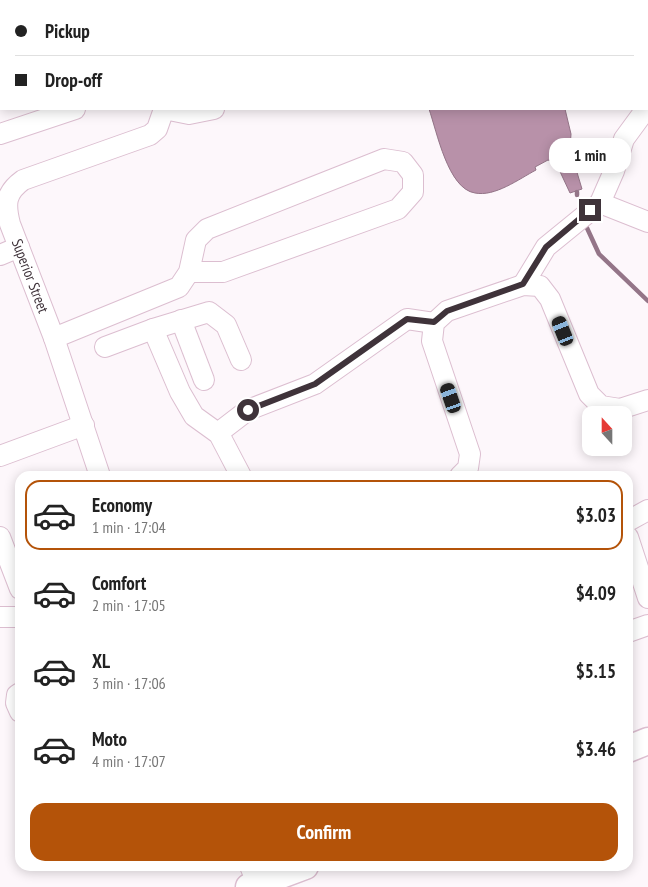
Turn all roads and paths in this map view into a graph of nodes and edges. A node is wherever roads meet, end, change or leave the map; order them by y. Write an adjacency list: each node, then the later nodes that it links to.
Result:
1 (72, 110): 6 (street)
2 (164, 110): 7 (street, Superior Street)
3 (169, 110): 4 (street)
4 (209, 110)
5 (645, 110): 8 (street)
6 (0, 134)
7 (4, 192): 10 (street, Superior Street)
8 (600, 203): 9 (street); 13 (street)
9 (648, 222)
10 (20, 247): 11 (street); 17 (street, Superior Street)
11 (0, 255)
12 (189, 272): 12 (street); 17 (street)
13 (523, 284): 15 (street); 21 (street)
14 (181, 320): 16 (street); 19 (street); 20 (street)
15 (434, 322): 23 (street); 27 (street)
16 (152, 329): 18 (street); 23 (street)
17 (54, 338): 22 (street, Superior Street)
18 (105, 347)
19 (241, 360)
20 (204, 380)
21 (648, 400)
22 (84, 425): 24 (street); 25 (street, Superior Street)
23 (218, 433): 26 (street)
24 (2, 451)
25 (98, 471)
26 (238, 471)
27 (465, 471)
28 (648, 510): 29 (street)
29 (633, 518)
30 (0, 537): 32 (street)
31 (633, 552): 33 (street)
32 (15, 576)
33 (648, 598)
34 (0, 617): 35 (street)
35 (15, 617)
36 (648, 625): 37 (street)
37 (633, 630)
38 (648, 741): 39 (main road)
39 (633, 747)
40 (288, 871): 41 (main road)
41 (254, 881)

